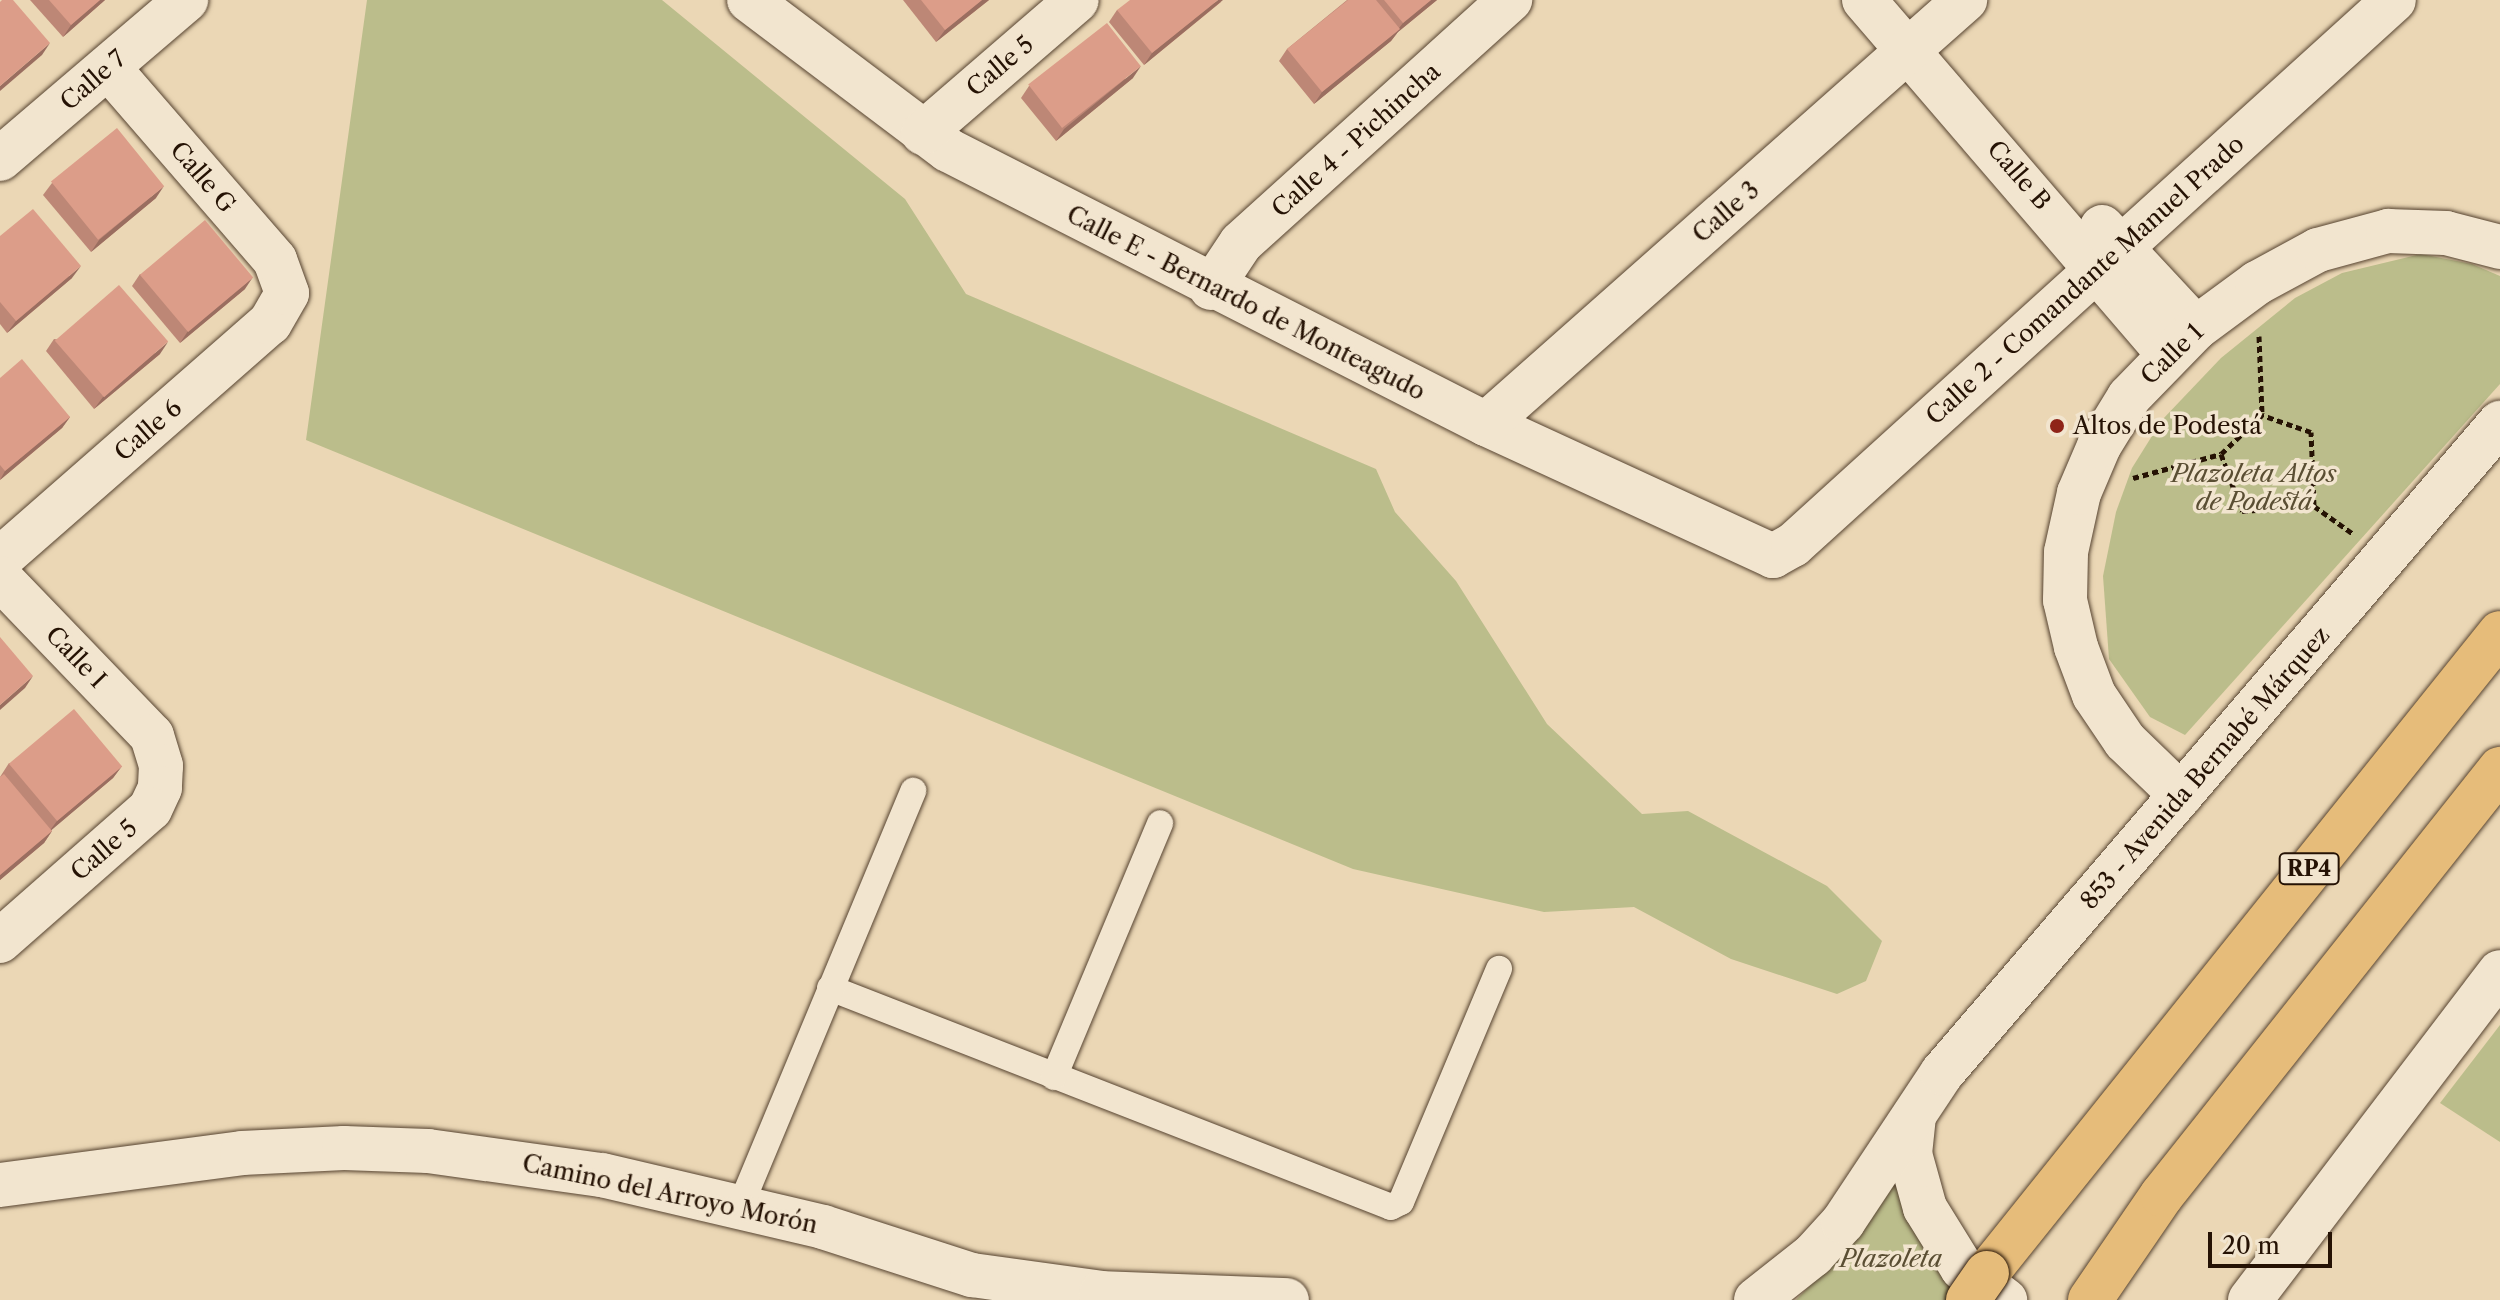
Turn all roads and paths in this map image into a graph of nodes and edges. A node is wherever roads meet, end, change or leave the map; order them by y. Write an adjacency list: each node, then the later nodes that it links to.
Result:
1 (186, 0): 10 (street, Calle 7)
2 (749, 0): 11 (street, Calle E - Bernardo de Monteagudo)
3 (1077, 0): 11 (street, Calle 5)
4 (1510, 0): 16 (street, Calle 4 - Pichincha)
5 (1864, 0): 9 (street, Calle B)
6 (1897, 0): 9 (street, Calle B)
7 (1965, 0): 9 (street, Calle 3)
8 (2394, 0): 14 (street, Calle 2 - Comandante Manuel Prado)
9 (1918, 42): 14 (street, Calle B); 21 (street, Calle 3)
10 (108, 67): 12 (street, Calle 7); 17 (street, Calle G)
11 (923, 133): 16 (street, Calle E - Bernardo de Monteagudo)
12 (0, 159)
13 (2500, 247): 15 (street, Calle 1)
14 (2109, 257): 18 (street, Calle B); 24 (street, Calle 2 - Comandante Manuel Prado)
15 (2257, 283): 18 (street, Calle 1); 19 (path)
16 (1211, 288): 21 (street, Calle E - Bernardo de Monteagudo)
17 (287, 293): 25 (street, Calle 6)
18 (2182, 341): 23 (street, Calle 1)
19 (2262, 415): 22 (path); 22 (path)
20 (2500, 423): 31 (street, 853 - Avenida Bernabé Márquez)
21 (1486, 424): 24 (street, Calle E - Bernardo de Monteagudo)
22 (2221, 454): 23 (path)
23 (2079, 493): 31 (street, Calle 1)
24 (1773, 556)
25 (0, 559)
26 (0, 578): 28 (street, Calle I)
27 (2500, 633): 43 (main road, RP4, bridge)
28 (152, 736): 33 (street, Calle 5)
29 (2500, 769): 45 (main road)
30 (913, 791): 36 (lane)
31 (2181, 795): 38 (street, 853 - Avenida Bernabé Márquez)
32 (1160, 823): 37 (lane)
33 (0, 941)
34 (1499, 969): 37 (lane)
35 (2500, 972): 46 (street)
36 (830, 988): 37 (lane); 40 (lane)
37 (1054, 1077)
38 (1914, 1116): 42 (street); 44 (street)
39 (0, 1185): 40 (street, Camino del Arroyo Morón)
40 (740, 1207): 41 (street, Camino del Arroyo Morón)
41 (1287, 1300)
42 (1756, 1300)
43 (1968, 1300)
44 (2005, 1300)
45 (2090, 1300)
46 (2250, 1300)

